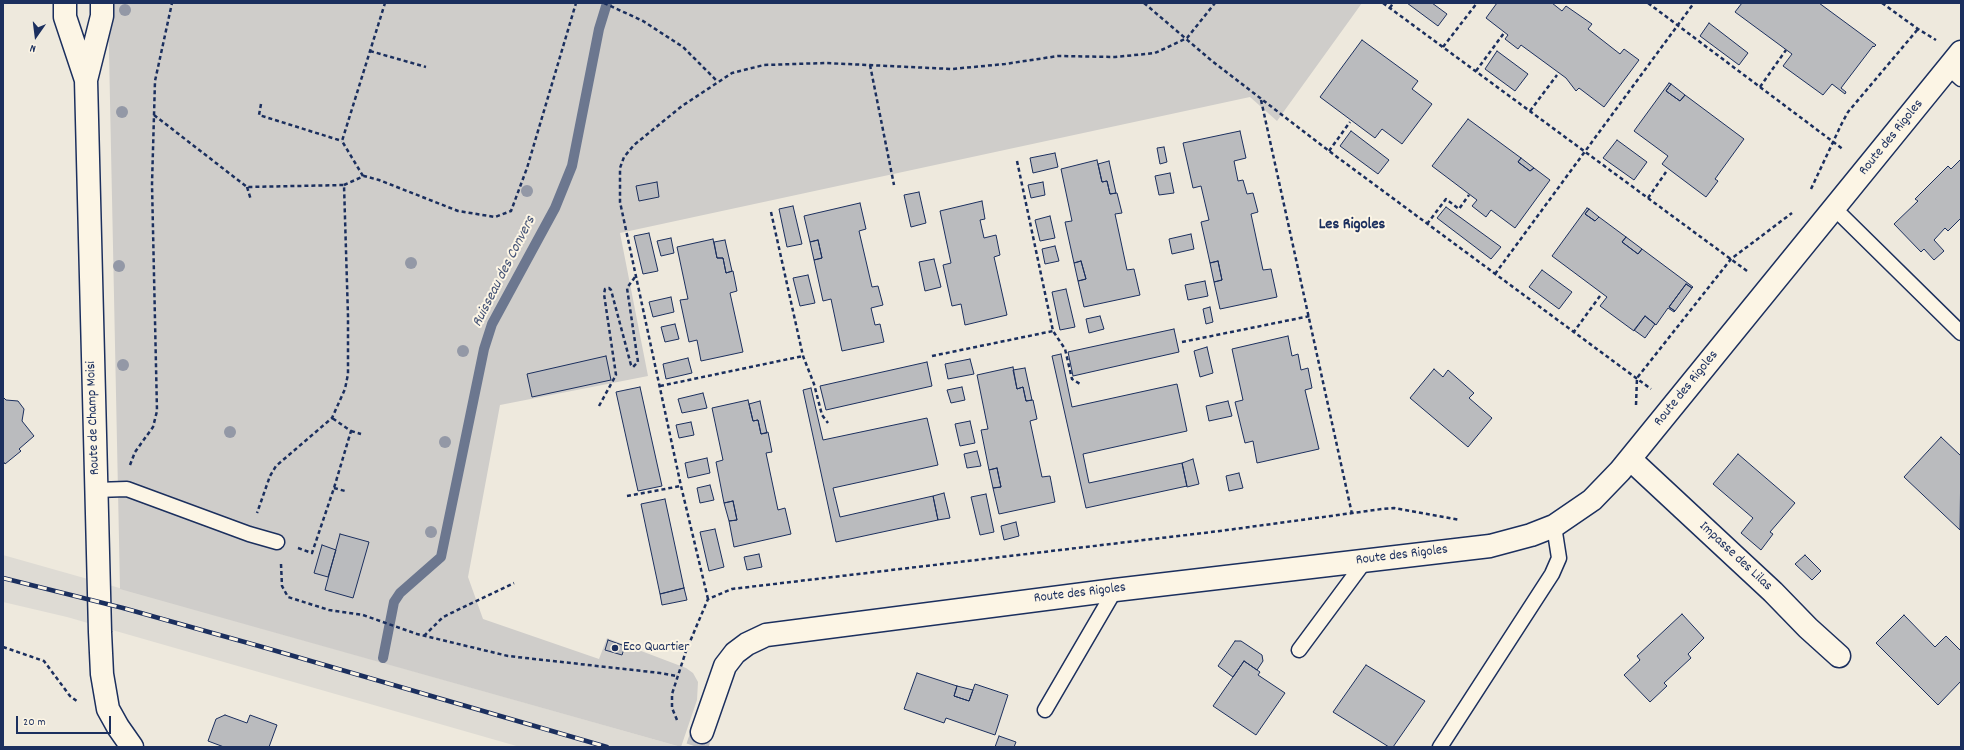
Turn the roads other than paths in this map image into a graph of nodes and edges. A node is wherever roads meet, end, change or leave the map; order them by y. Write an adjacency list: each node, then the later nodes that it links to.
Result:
1 (65, 3): 4 (street, Route de Champ Moisi)
2 (102, 3): 4 (street, Route de Champ Moisi)
3 (1957, 66): 5 (street, Route des Rigoles)
4 (86, 80): 8 (street, Route de Champ Moisi)
5 (1835, 209): 6 (lane); 7 (street, Route des Rigoles)
6 (1961, 333)
7 (1630, 459): 9 (street, Route des Rigoles); 14 (street, Impasse des Lilas)
8 (96, 490): 10 (lane); 17 (street, Route de Champ Moisi)
9 (1554, 526): 11 (street, Route des Rigoles); 18 (lane)
10 (277, 542)
11 (1365, 560): 12 (street, Route des Rigoles); 13 (lane)
12 (1115, 590): 15 (lane); 16 (street, Route des Rigoles)
13 (1299, 650)
14 (1839, 656)
15 (1045, 710)
16 (702, 732)
17 (132, 747)
18 (1440, 747)

